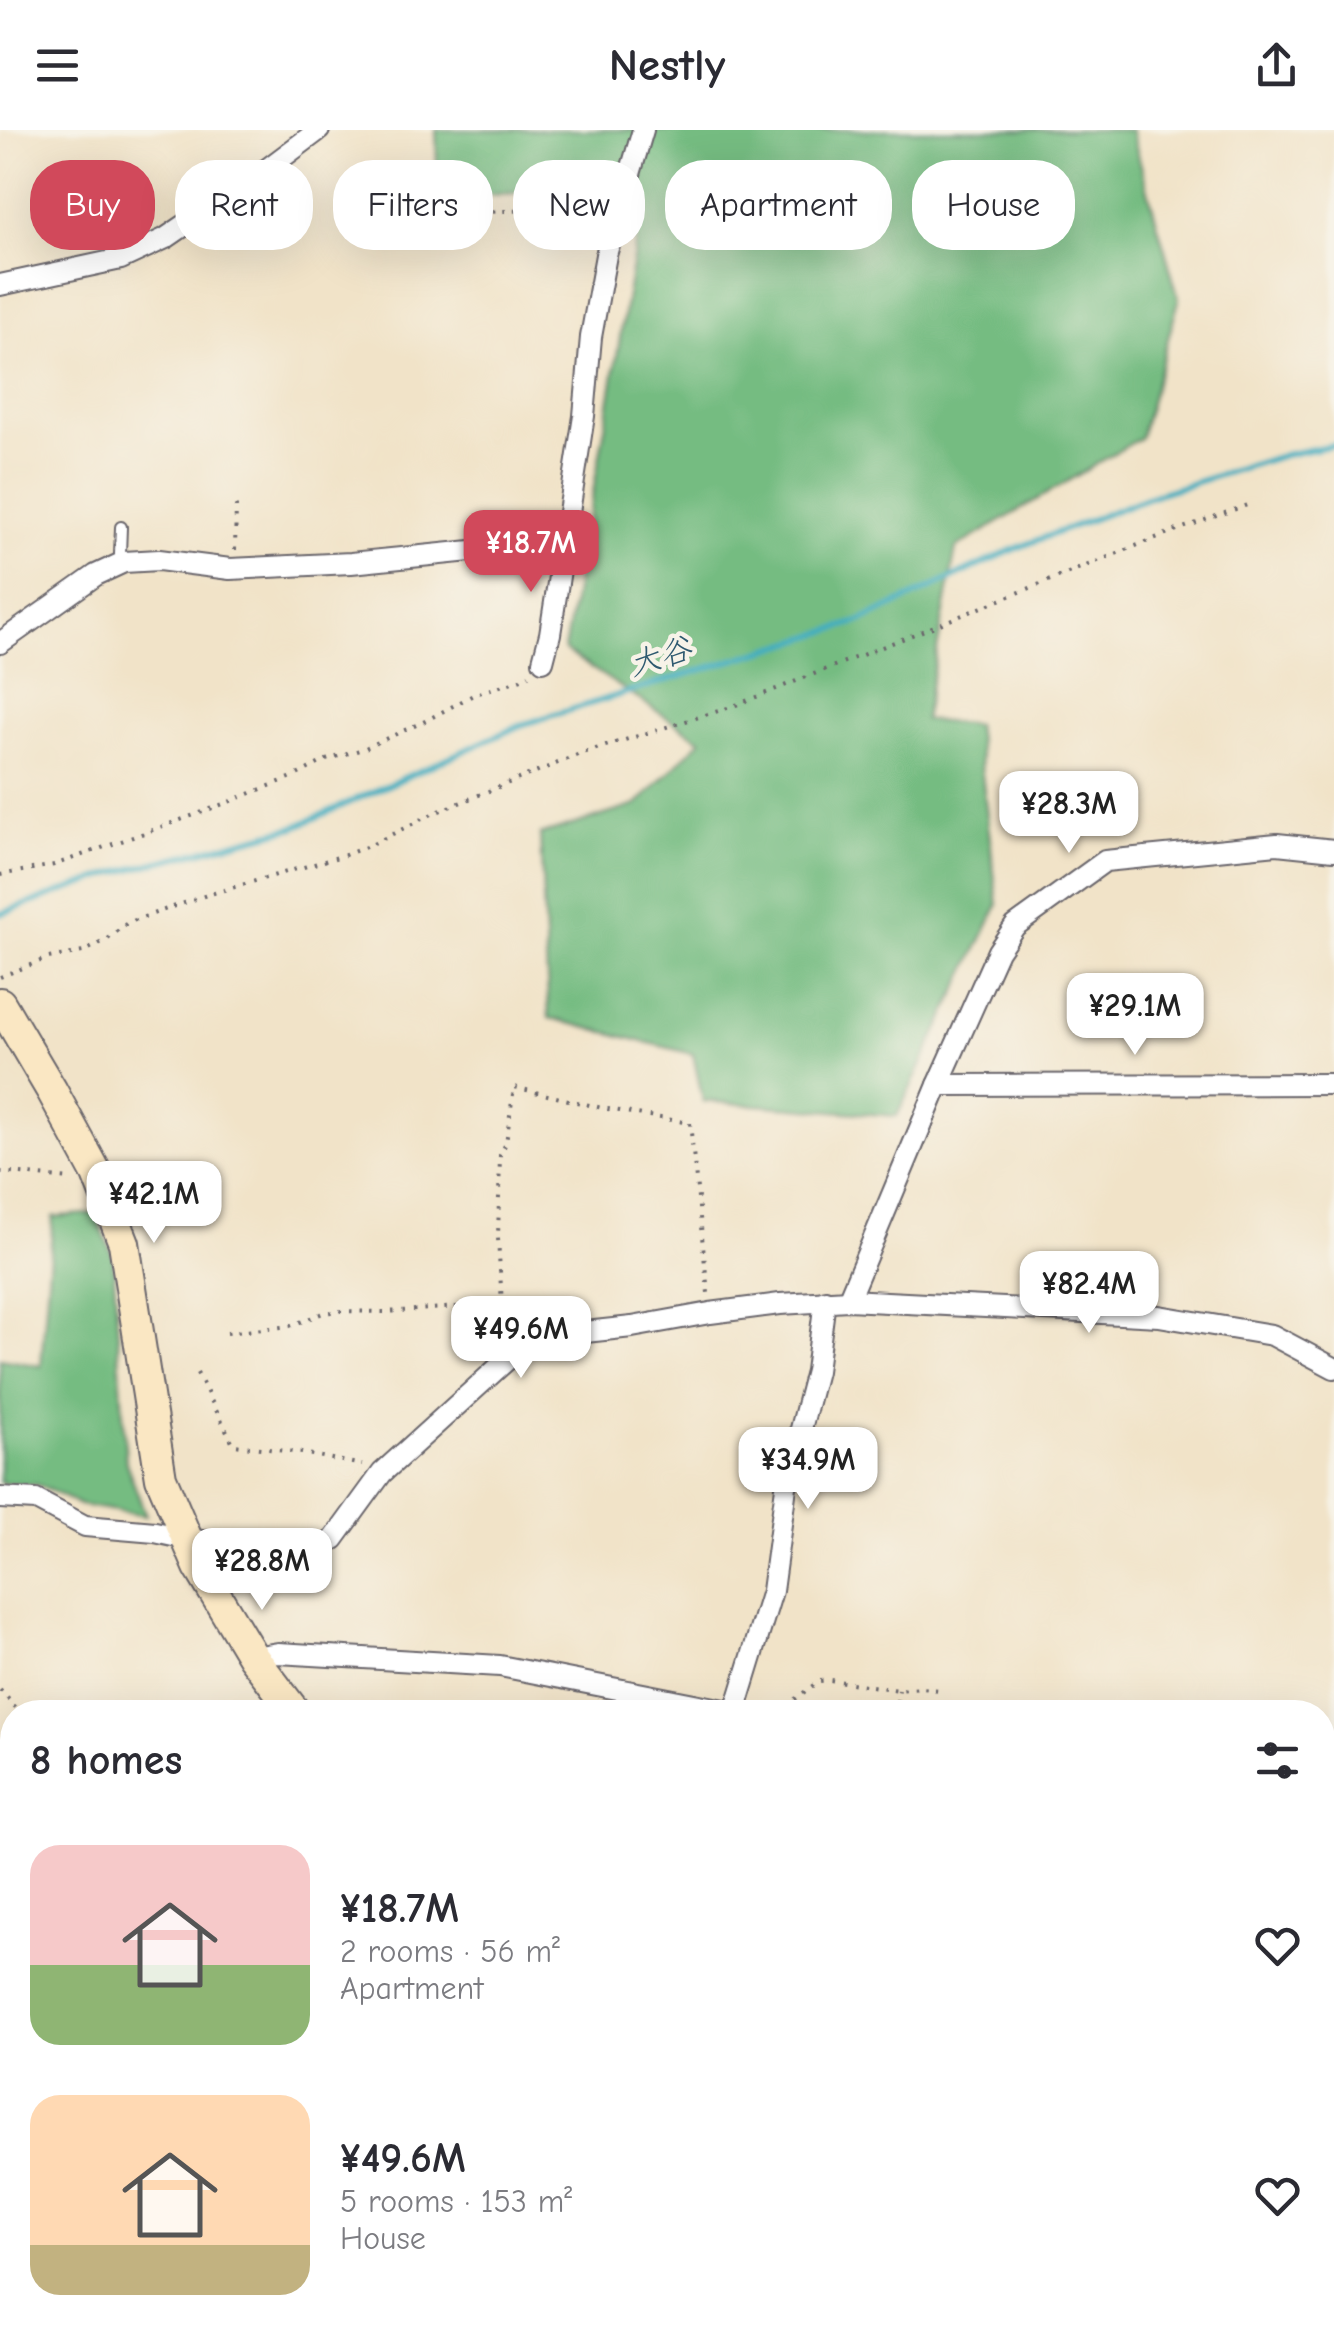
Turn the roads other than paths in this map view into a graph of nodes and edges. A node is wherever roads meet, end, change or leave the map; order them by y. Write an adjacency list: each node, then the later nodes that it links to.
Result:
1 (320, 130): 3 (street)
2 (644, 130): 5 (street)
3 (0, 284)
4 (121, 527): 6 (lane)
5 (564, 538): 6 (street); 8 (street)
6 (124, 562): 7 (street)
7 (0, 643)
8 (543, 661)
9 (1334, 850): 12 (street)
10 (0, 1003): 17 (street)
11 (1334, 1084): 12 (street)
12 (938, 1085): 14 (street)
13 (825, 1300): 14 (street); 17 (street); 21 (street)
14 (848, 1300): 15 (street)
15 (1334, 1368)
16 (0, 1498): 17 (street)
17 (186, 1539): 18 (street)
18 (254, 1656): 19 (street); 20 (street)
19 (287, 1700)
20 (674, 1700)
21 (739, 1700)

